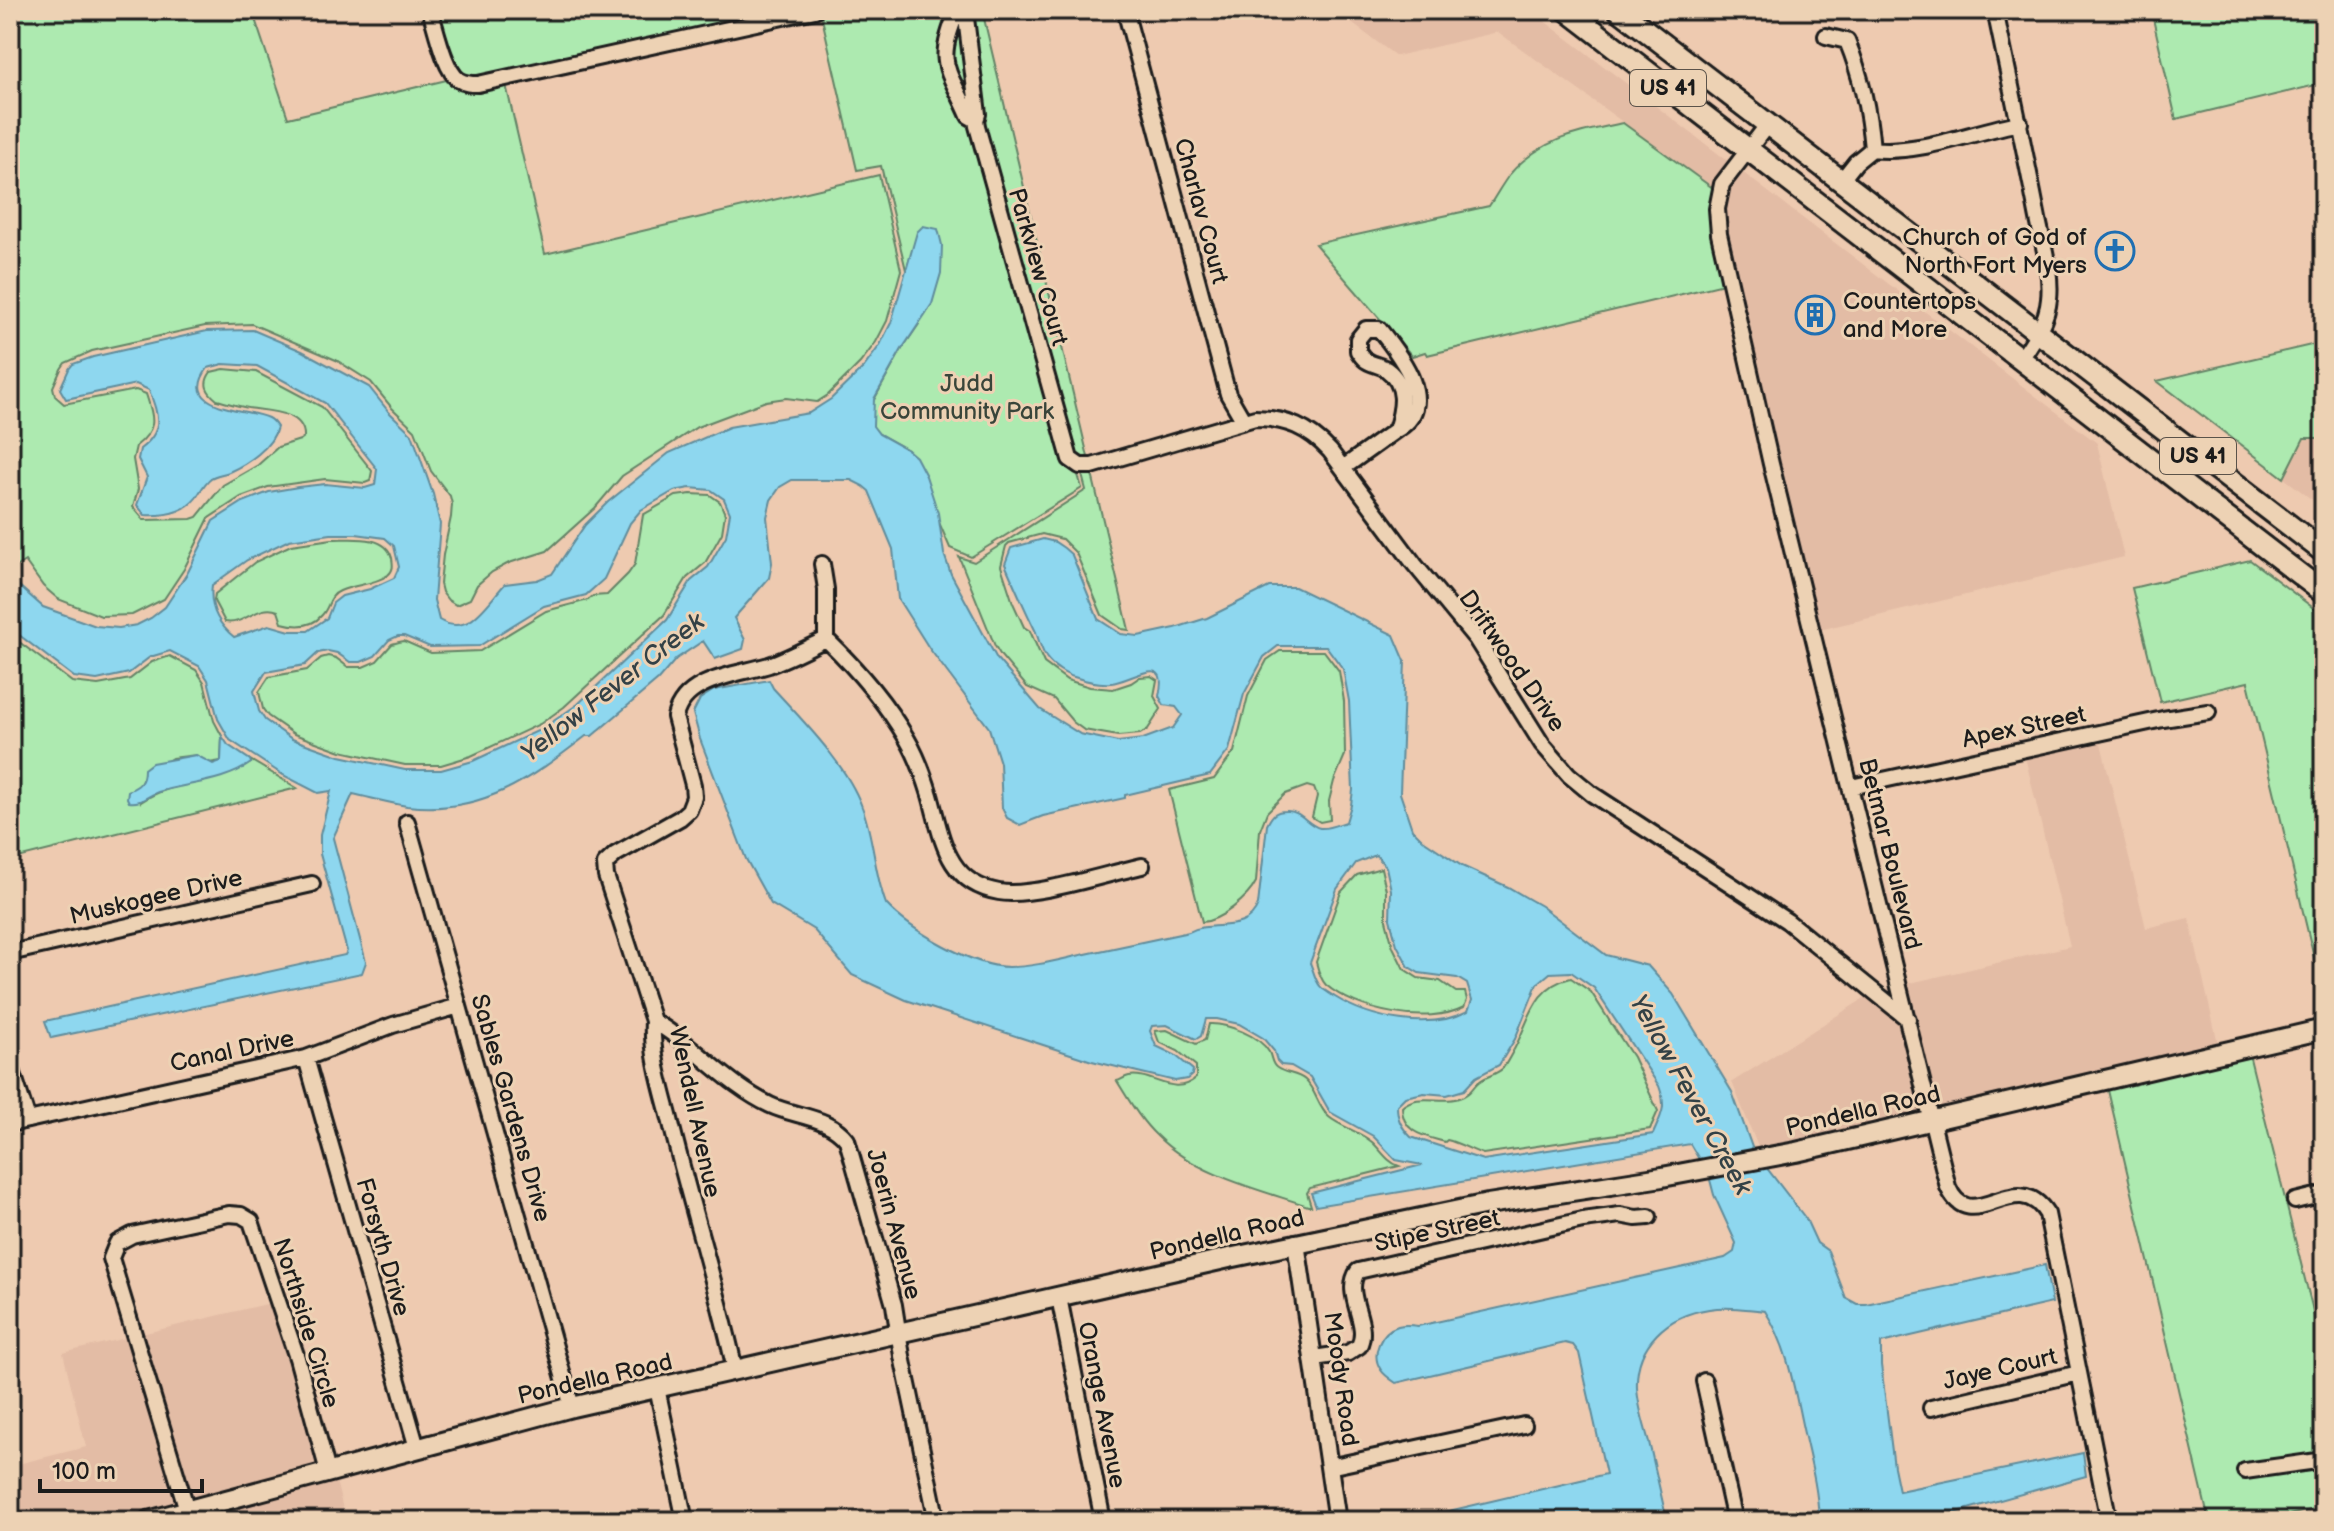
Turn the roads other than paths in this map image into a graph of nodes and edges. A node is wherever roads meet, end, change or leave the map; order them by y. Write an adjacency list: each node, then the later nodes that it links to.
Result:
1 (430, 10): 2 (street)
2 (815, 10)
3 (958, 10): 12 (street, Parkview Court)
4 (965, 10): 12 (street, Parkview Court)
5 (1125, 10): 21 (street, Charlav Court)
6 (1567, 10): 10 (main road, US 41)
7 (1607, 10): 10 (main road)
8 (1619, 10): 14 (main road, US 41)
9 (1995, 10): 13 (street)
10 (1591, 28): 15 (main road, US 41)
11 (1826, 36): 16 (street)
12 (976, 120): 22 (street, Parkview Court)
13 (2020, 123): 16 (street); 18 (street)
14 (1768, 124): 15 (street, Betmar Boulevard); 17 (main road, US 41)
15 (1748, 149): 19 (main road, US 41); 29 (street, Betmar Boulevard)
16 (1872, 149): 17 (street)
17 (1841, 181): 18 (main road, US 41)
18 (2038, 333): 19 (street); 24 (main road, US 41)
19 (2021, 359): 26 (main road, US 41)
20 (1397, 369): 23 (street)
21 (1243, 420): 22 (street, Driftwood Drive); 23 (street, Driftwood Drive)
22 (1080, 466)
23 (1343, 468): 35 (street, Driftwood Drive)
24 (2324, 552)
25 (822, 564): 27 (street)
26 (2324, 593)
27 (826, 639): 31 (street); 36 (street, Wendell Avenue)
28 (2208, 712): 29 (street, Apex Street)
29 (1851, 787): 35 (street, Betmar Boulevard)
30 (407, 822): 34 (street, Sables Gardens Drive)
31 (1142, 866)
32 (312, 884): 33 (street, Muskogee Drive)
33 (10, 953)
34 (459, 1006): 38 (street, Canal Drive); 54 (street, Sables Gardens Drive)
35 (1908, 1019): 40 (street, Betmar Boulevard)
36 (653, 1021): 48 (street, Joerin Avenue); 50 (street, Wendell Avenue)
37 (2324, 1029): 40 (main road, Pondella Road)
38 (306, 1058): 41 (street, Canal Drive); 57 (street, Forsyth Drive)
39 (10, 1064): 41 (street)
40 (1932, 1119): 46 (main road, Pondella Road); 51 (street, Betmar Boulevard)
41 (28, 1120): 42 (street, Canal Drive)
42 (10, 1124)
43 (2324, 1194): 44 (street)
44 (2295, 1201)
45 (1649, 1217): 49 (street, Stipe Street)
46 (1296, 1243): 47 (main road, Pondella Road); 49 (street, Moody Road)
47 (1059, 1297): 48 (main road, Pondella Road); 66 (street, Orange Avenue)
48 (899, 1333): 50 (main road, Pondella Road); 65 (street, Joerin Avenue)
49 (1314, 1358): 59 (street, Moody Road)
50 (735, 1370): 53 (main road, Pondella Road)
51 (2079, 1373): 55 (street, Jaye Court); 69 (street, Betmar Boulevard)
52 (1704, 1381): 68 (street)
53 (657, 1388): 54 (main road, Pondella Road); 64 (street)
54 (572, 1407): 57 (main road, Pondella Road)
55 (1931, 1408)
56 (1524, 1425): 59 (street)
57 (417, 1448): 61 (main road, Pondella Road)
58 (2324, 1460): 60 (street)
59 (1329, 1467): 67 (street, Moody Road)
60 (2245, 1471)
61 (328, 1472): 62 (main road, Pondella Road); 62 (street, Northside Circle)
62 (187, 1510): 63 (main road, Pondella Road)
63 (148, 1521)
64 (685, 1521)
65 (937, 1521)
66 (1103, 1521)
67 (1337, 1521)
68 (1735, 1521)
69 (2109, 1521)

